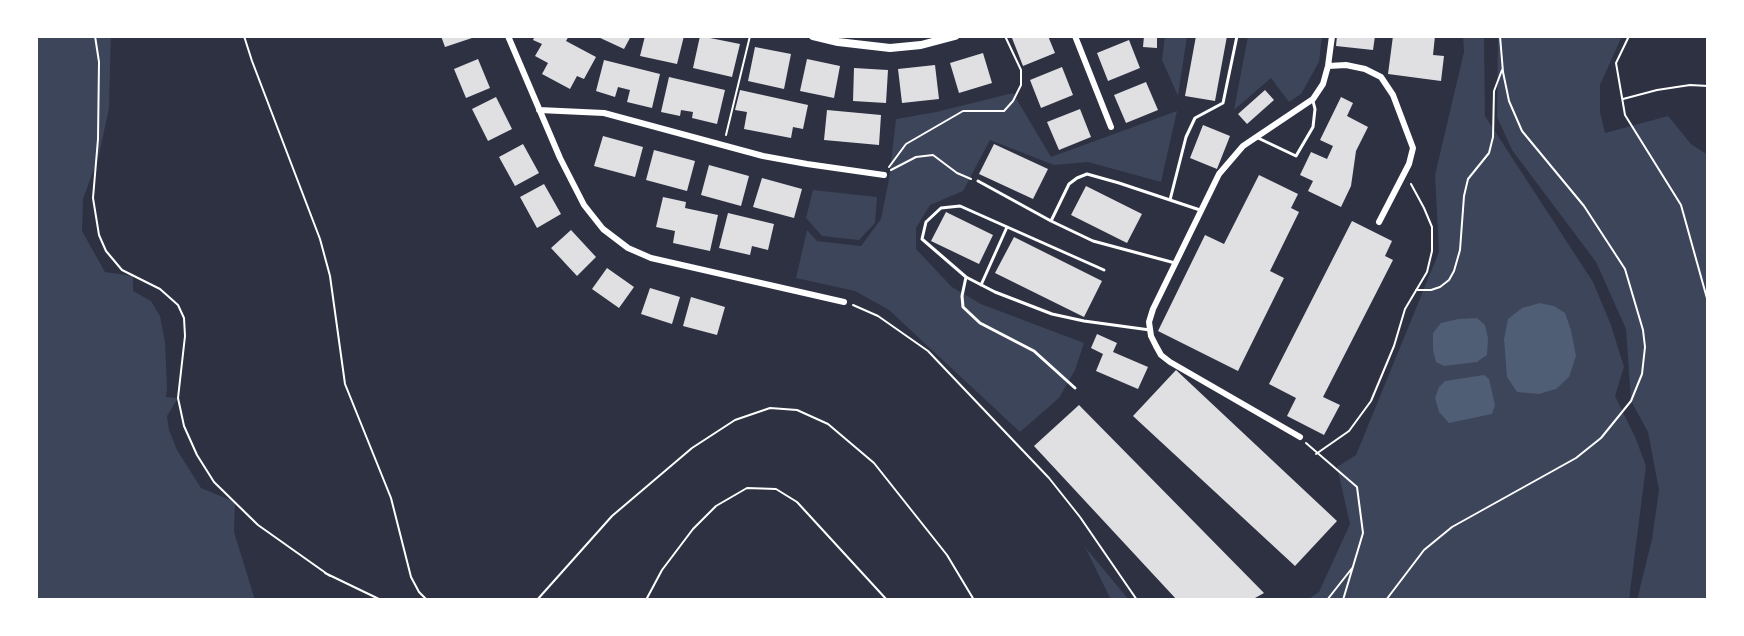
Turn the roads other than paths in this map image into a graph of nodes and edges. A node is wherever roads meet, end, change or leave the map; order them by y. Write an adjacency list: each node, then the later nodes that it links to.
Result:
1 (508, 36): 9 (street)
2 (813, 36): 3 (street)
3 (955, 36)
4 (1075, 36): 10 (street)
5 (1237, 36): 14 (lane)
6 (1332, 36): 7 (street)
7 (1328, 66): 8 (street); 17 (street)
8 (1313, 99): 11 (street); 11 (lane)
9 (539, 110): 12 (street); 23 (street)
10 (1111, 127)
11 (1257, 137): 15 (street)
12 (884, 175)
13 (978, 181): 16 (lane)
14 (1170, 200): 15 (lane); 16 (lane)
15 (1201, 211): 19 (street)
16 (1051, 221): 19 (lane)
17 (1379, 222)
18 (1007, 227): 20 (lane); 21 (lane); 22 (lane)
19 (1176, 263): 24 (street)
20 (1104, 270)
21 (966, 277): 22 (lane); 25 (lane)
22 (981, 285): 24 (lane)
23 (844, 302)
24 (1150, 330): 26 (street)
25 (1076, 388)
26 (1300, 437)

